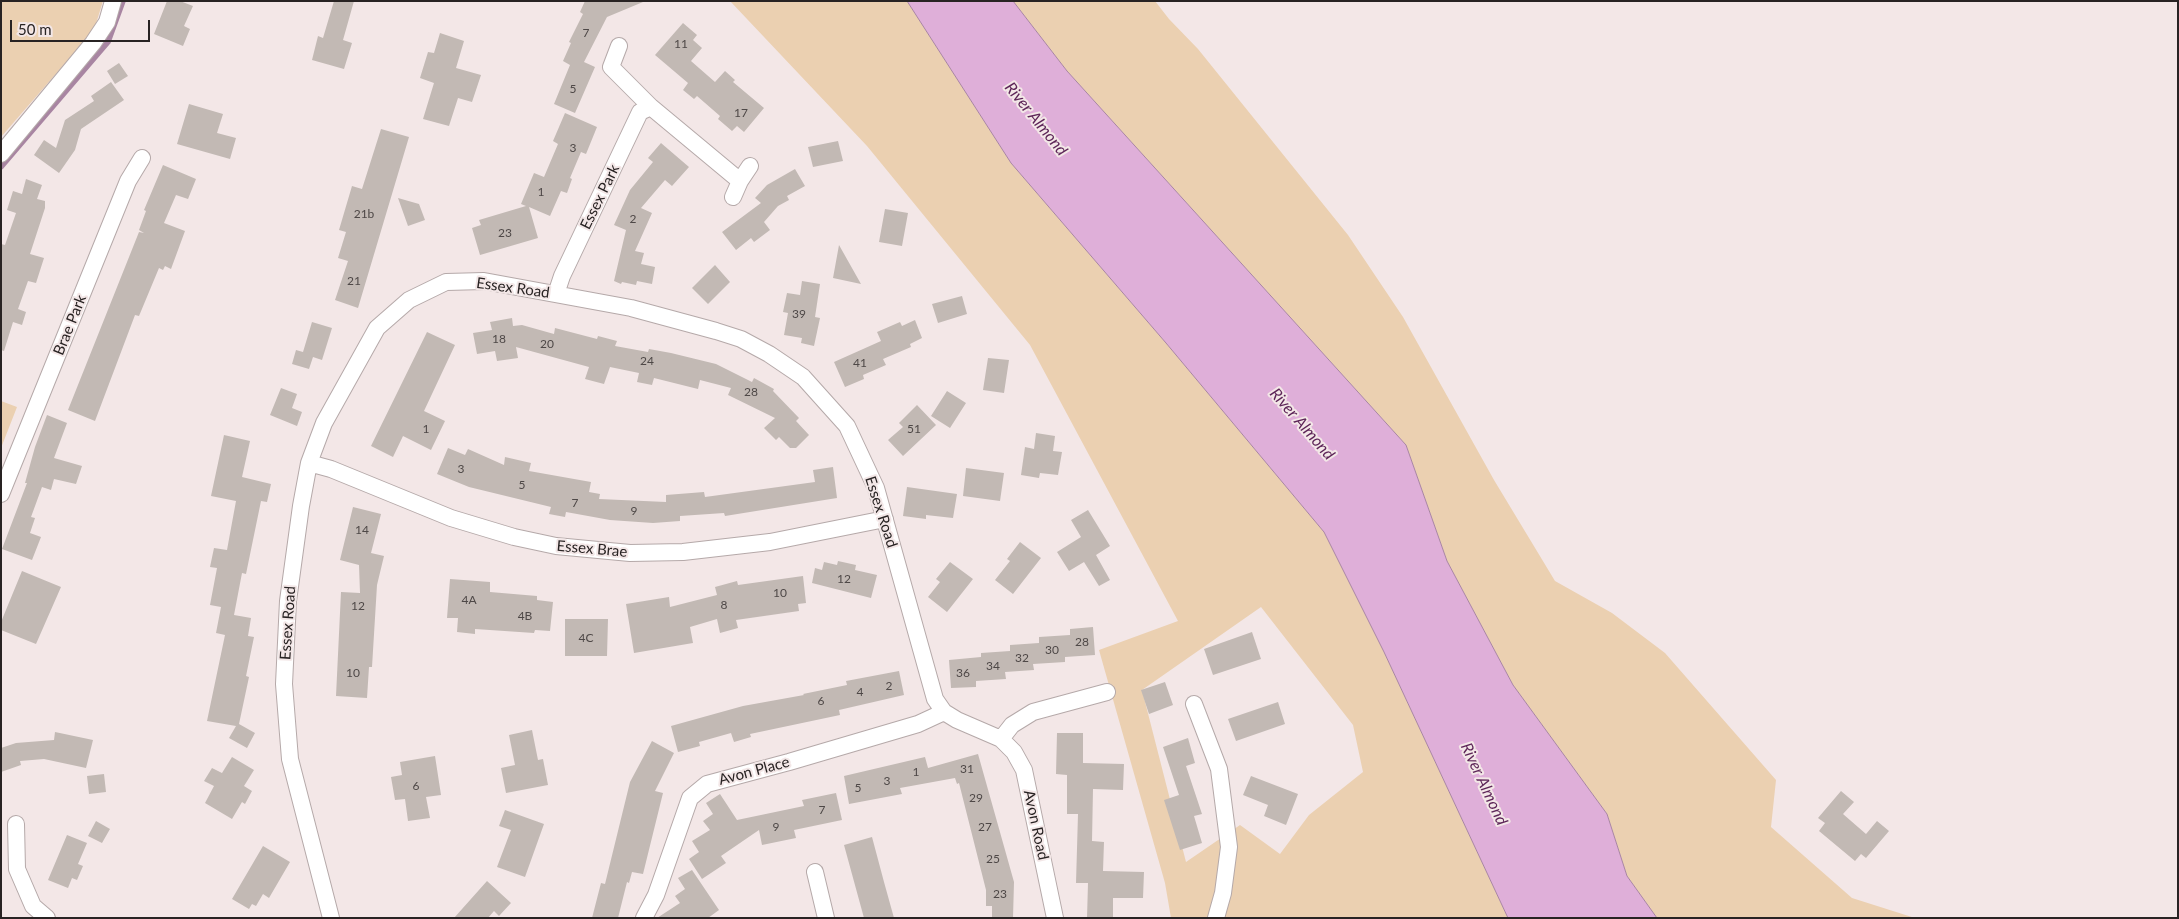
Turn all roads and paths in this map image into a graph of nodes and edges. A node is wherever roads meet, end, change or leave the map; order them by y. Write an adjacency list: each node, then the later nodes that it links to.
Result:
1 (113, 1): 4 (street)
2 (619, 46): 3 (street)
3 (651, 107): 7 (street); 9 (street, Essex Park)
4 (1, 154)
5 (142, 158): 11 (street, Brae Park)
6 (750, 166): 7 (street)
7 (740, 180): 8 (street)
8 (734, 197)
9 (556, 294): 10 (street, Essex Road); 12 (street, Essex Road)
10 (309, 463): 12 (street, Essex Brae); 20 (street, Essex Road)
11 (1, 494)
12 (885, 519): 15 (street, Essex Road)
13 (1107, 692): 16 (street)
14 (1194, 704): 24 (street)
15 (944, 712): 16 (street, Avon Road); 21 (street, Avon Place)
16 (1001, 739): 23 (street, Avon Road)
17 (16, 824): 19 (street)
18 (815, 879): 22 (street)
19 (47, 918)
20 (331, 918)
21 (644, 918)
22 (826, 918)
23 (1055, 918)
24 (1216, 918)

